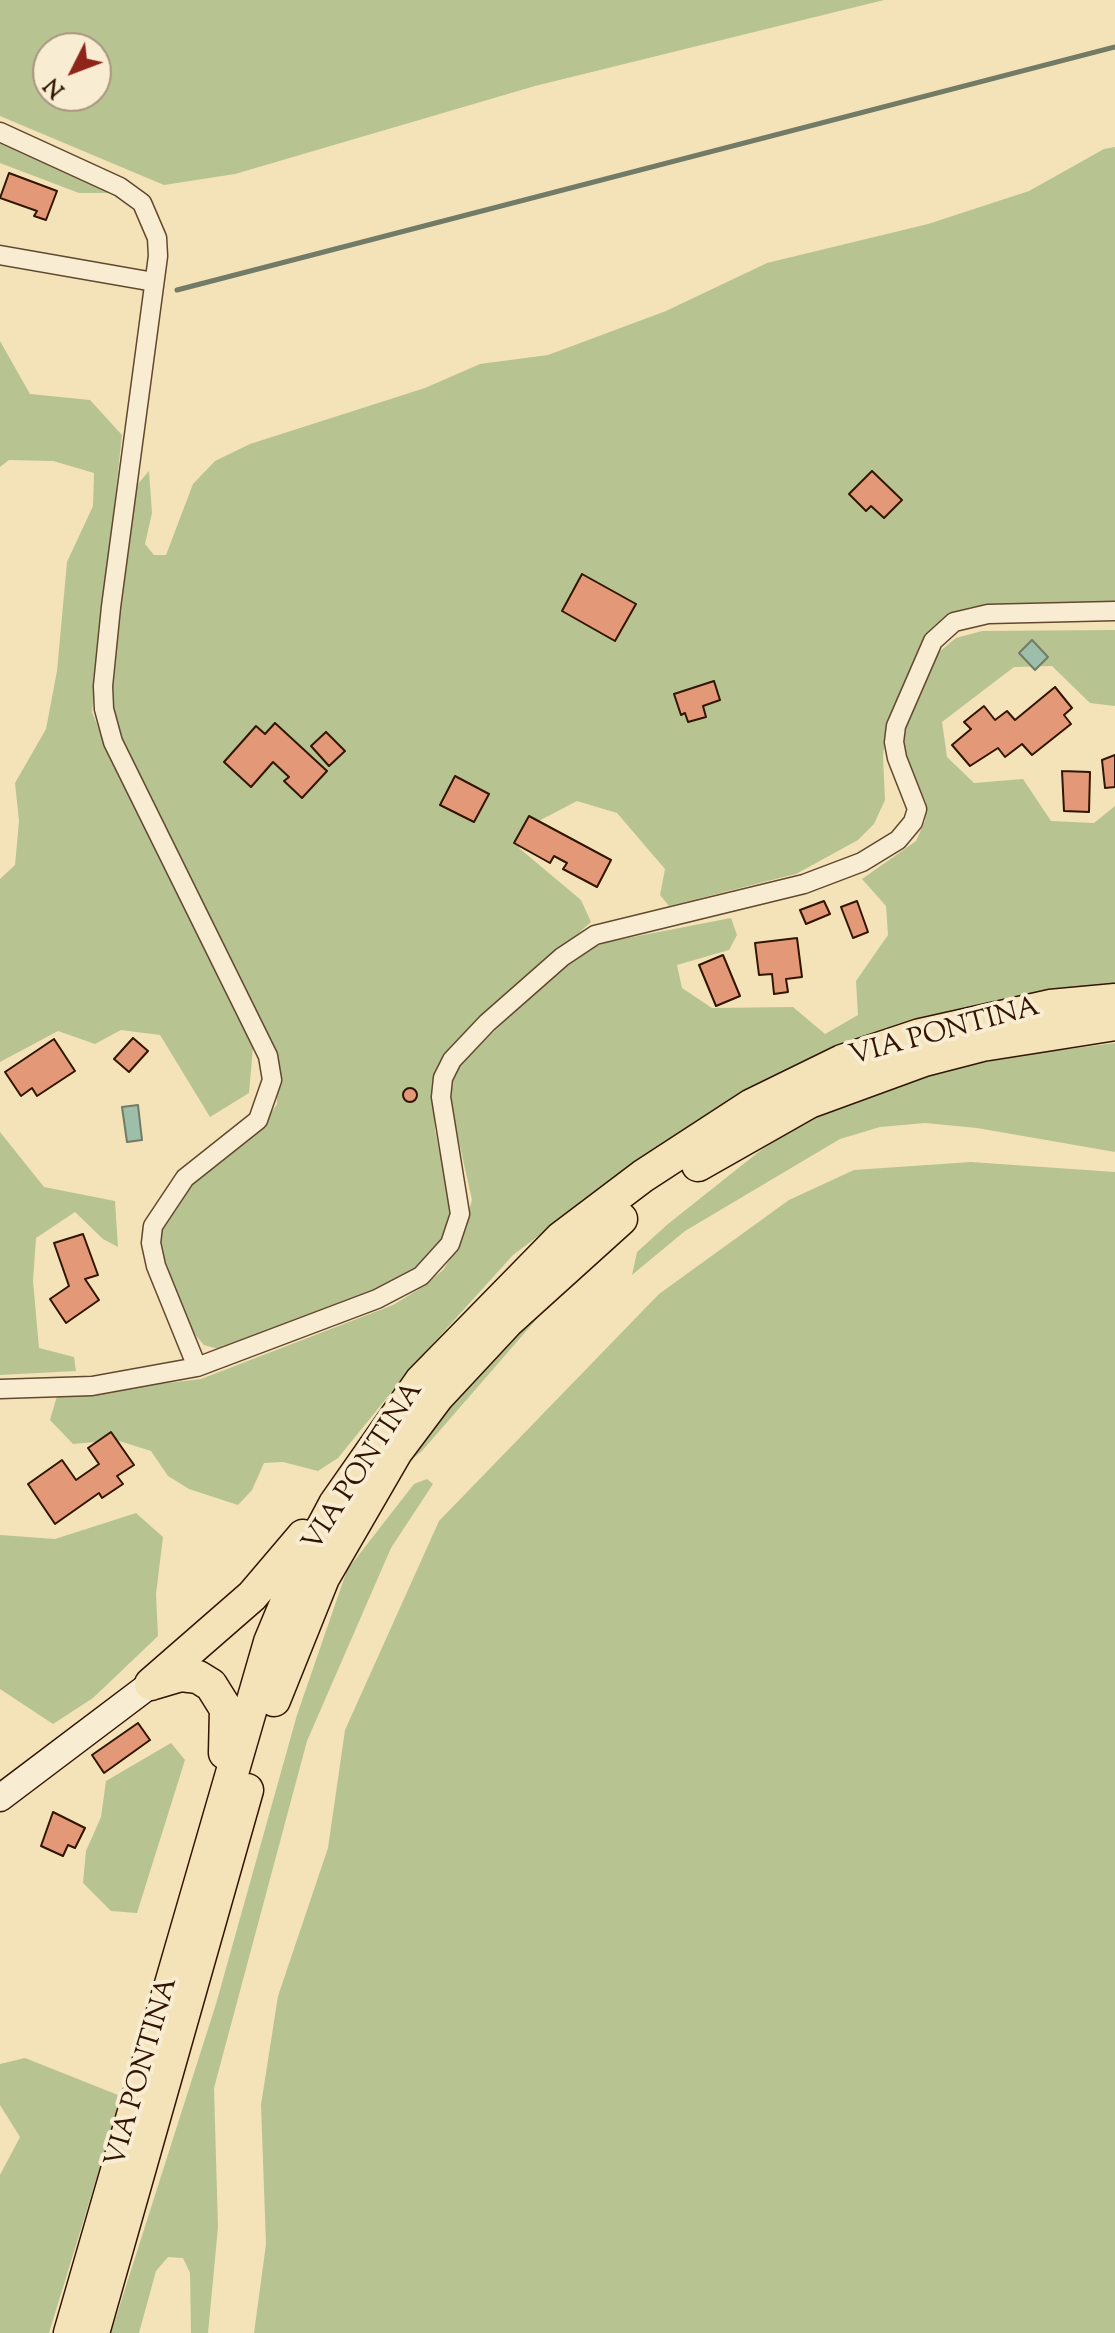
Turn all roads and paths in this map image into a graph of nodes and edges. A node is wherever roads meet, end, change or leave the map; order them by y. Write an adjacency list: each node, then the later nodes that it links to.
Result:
1 (0, 132): 3 (street)
2 (0, 255): 3 (street)
3 (154, 282): 7 (street)
4 (1115, 611): 7 (street)
5 (1115, 1000): 9 (highway, VIA PONTINA)
6 (1115, 1024): 14 (highway, VIA PONTINA)
7 (197, 1367): 8 (street)
8 (0, 1389)
9 (377, 1438): 10 (highway); 12 (highway, VIA PONTINA)
10 (151, 1684): 11 (street); 12 (highway)
11 (0, 1798)
12 (220, 1805): 13 (highway, VIA PONTINA)
13 (70, 2333)
14 (93, 2333)

